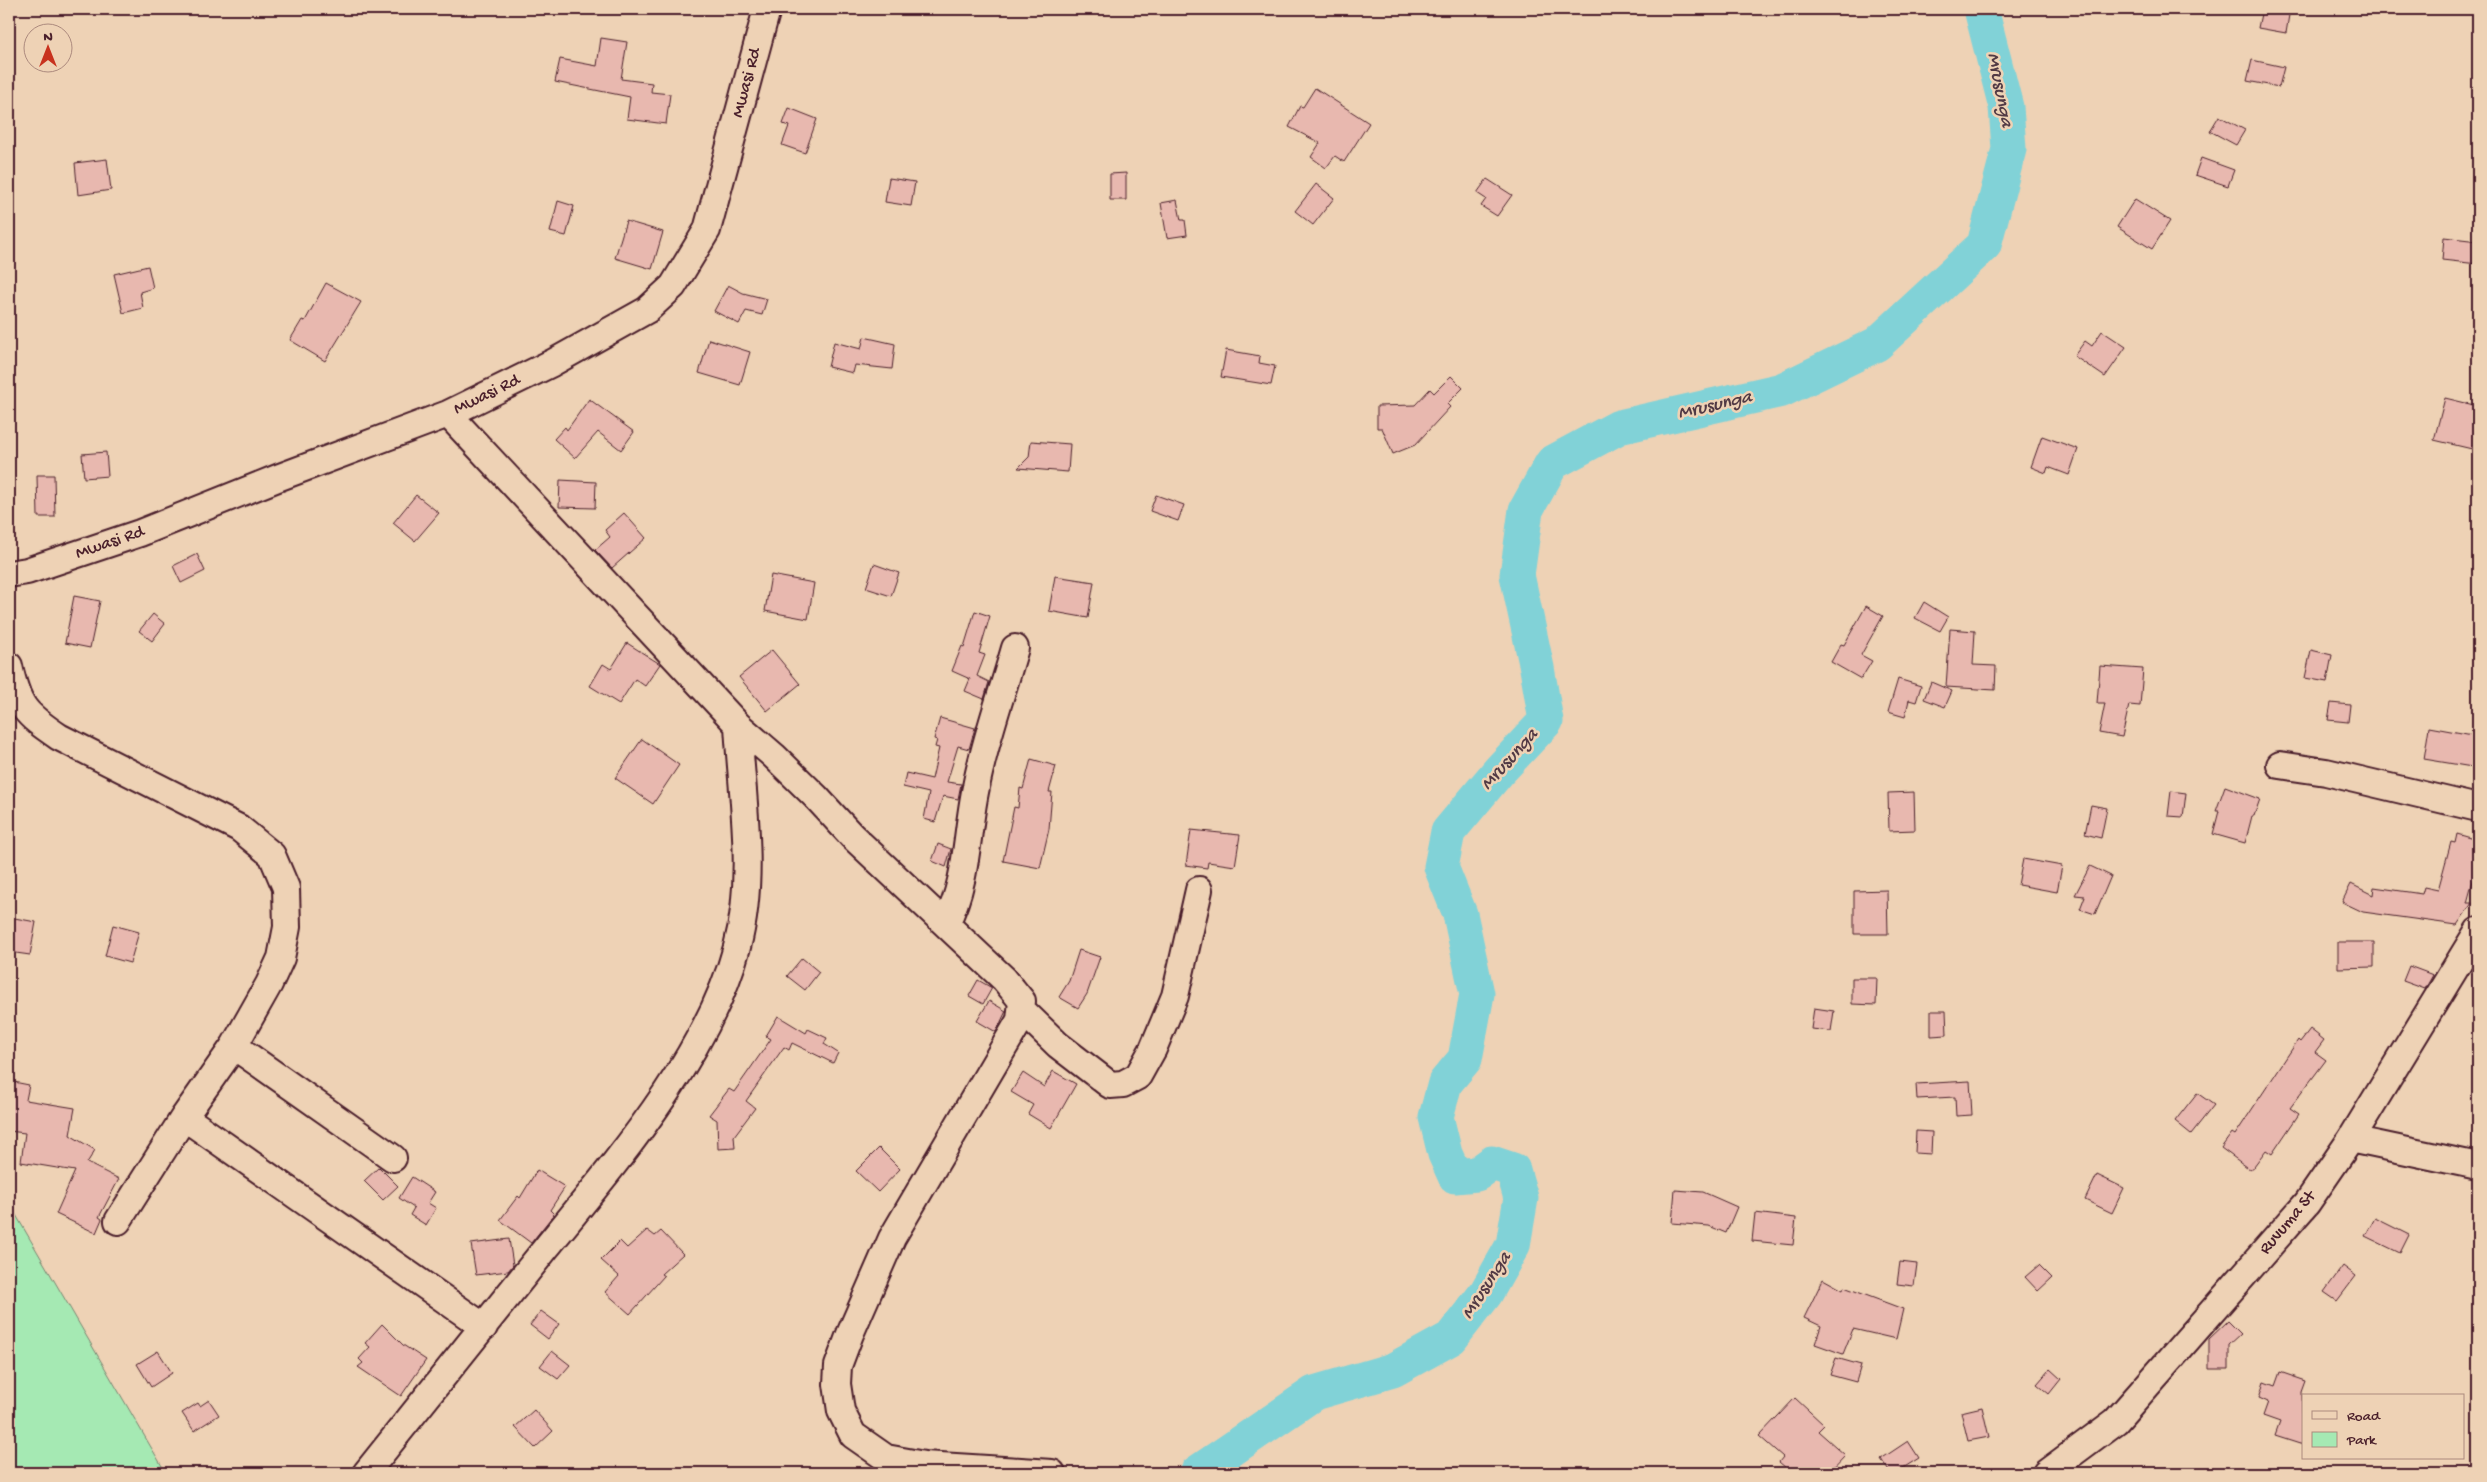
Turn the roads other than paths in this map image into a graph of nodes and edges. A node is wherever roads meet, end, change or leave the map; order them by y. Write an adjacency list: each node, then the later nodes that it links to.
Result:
1 (767, 9): 2 (street, Mwasi Rd)
2 (448, 414): 3 (street, Mwasi Rd); 6 (street)
3 (9, 574)
4 (1016, 648): 10 (street)
5 (9, 666): 13 (street)
6 (738, 725): 10 (street); 19 (street)
7 (2280, 765): 8 (street)
8 (2478, 808)
9 (1199, 890): 12 (street)
10 (946, 923): 12 (street)
11 (2478, 931): 15 (street, Ruvuma St)
12 (1022, 1010): 21 (street)
13 (234, 1046): 14 (street); 16 (street)
14 (184, 1117): 18 (street); 19 (street)
15 (2351, 1139): 17 (street); 22 (street, Ruvuma St)
16 (393, 1158)
17 (2478, 1166)
18 (118, 1221)
19 (484, 1327): 20 (street)
20 (366, 1473)
21 (1052, 1473)
22 (2046, 1473)

